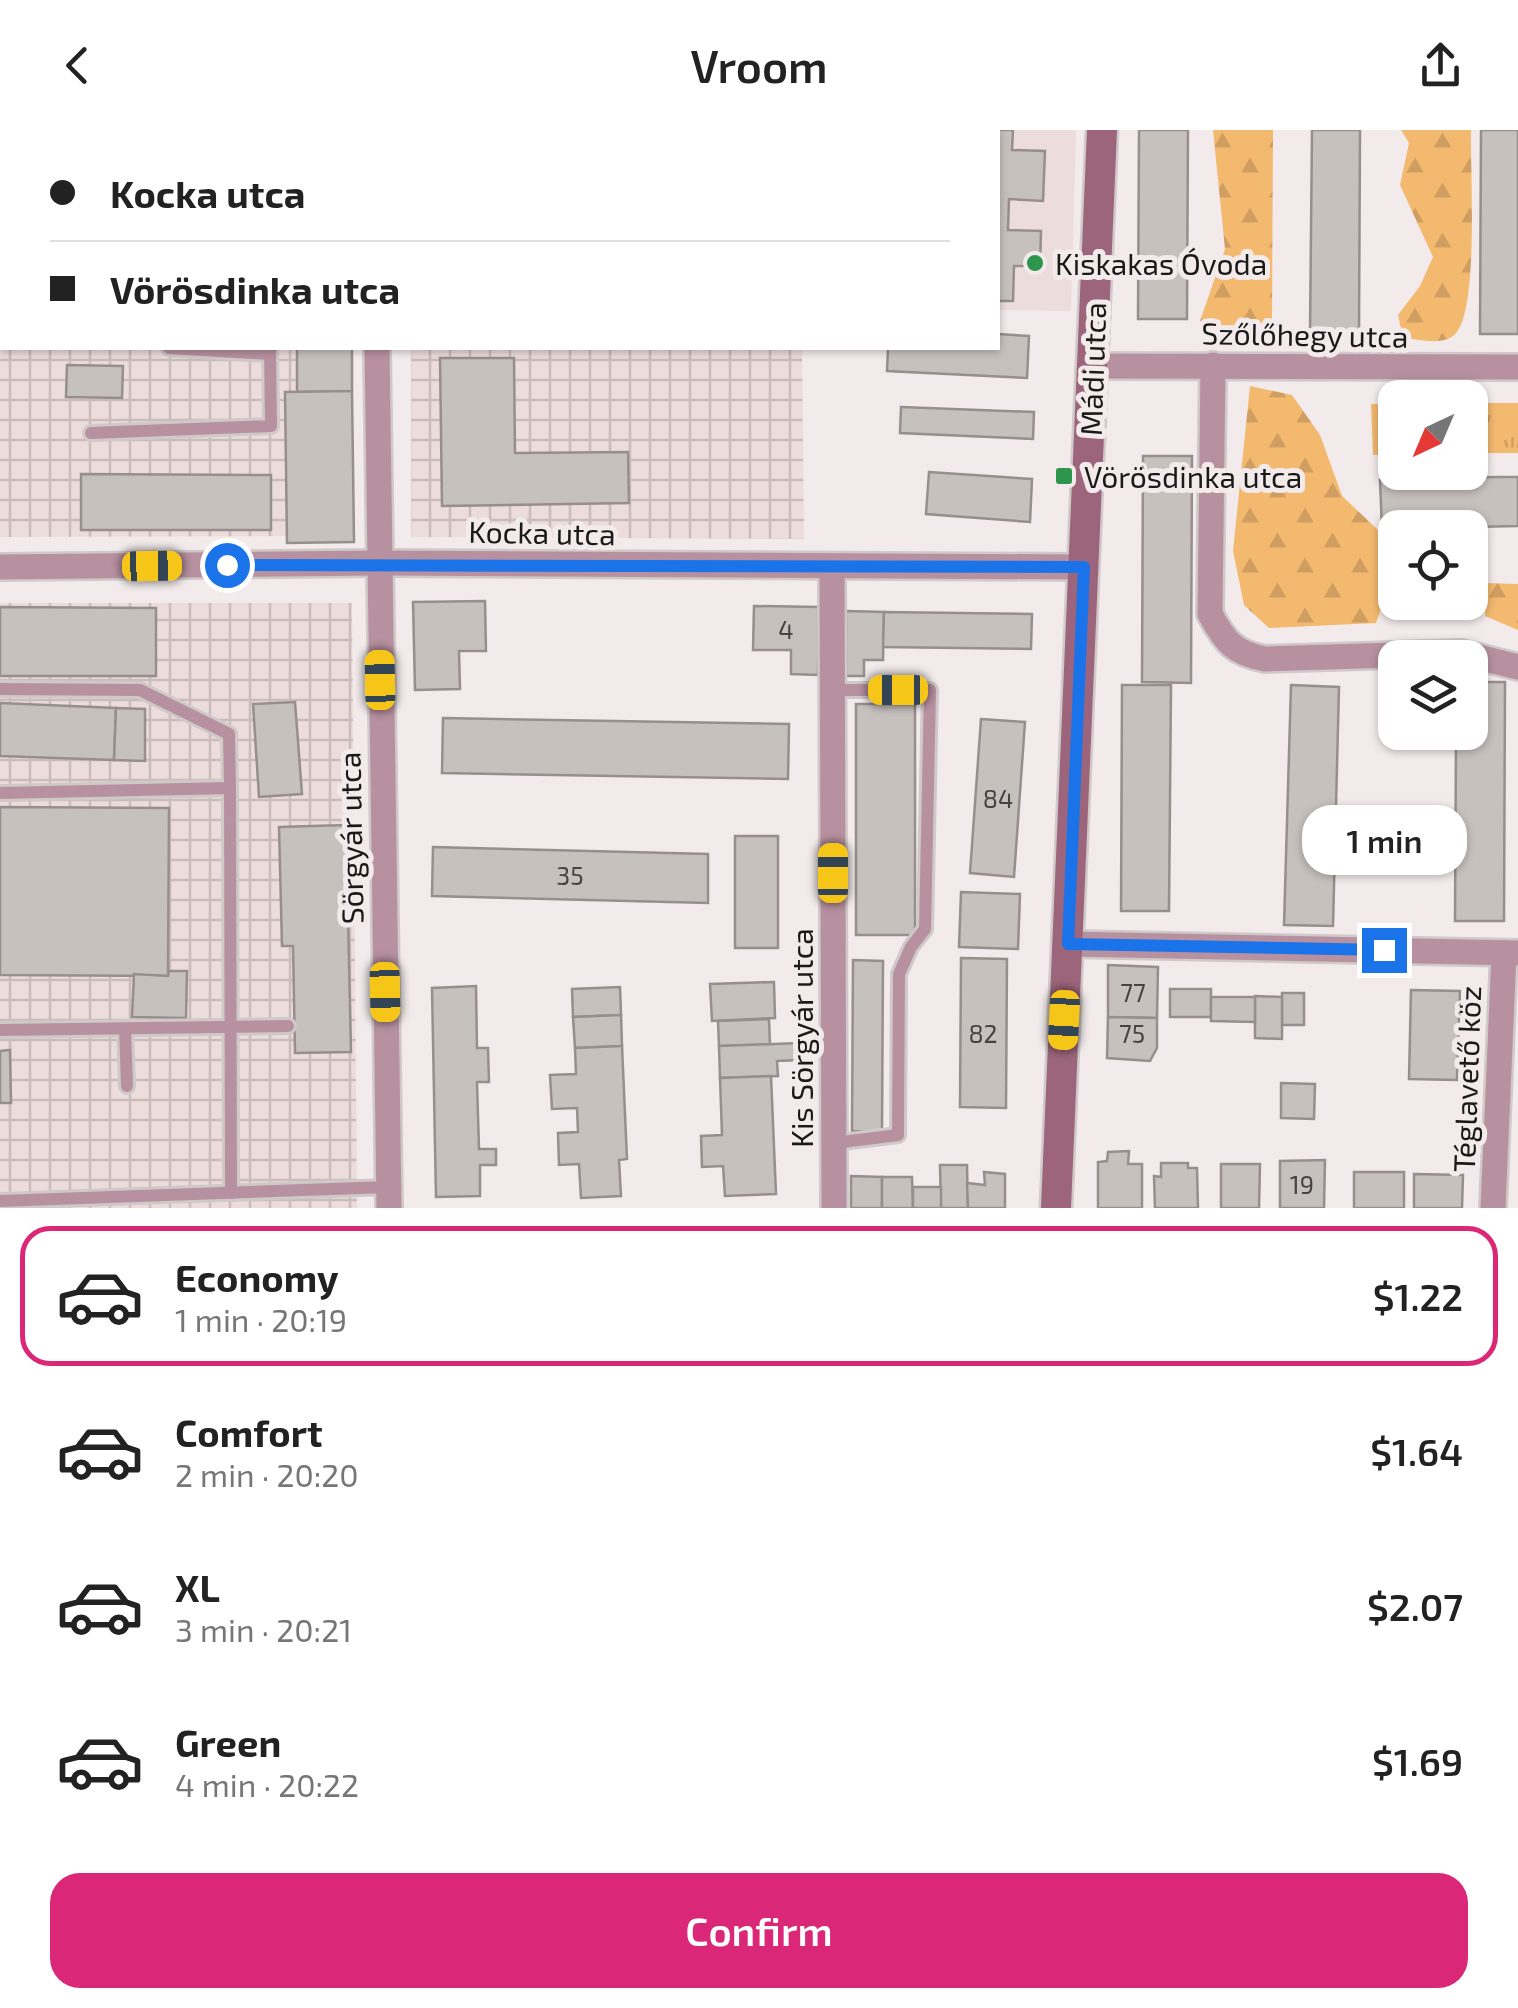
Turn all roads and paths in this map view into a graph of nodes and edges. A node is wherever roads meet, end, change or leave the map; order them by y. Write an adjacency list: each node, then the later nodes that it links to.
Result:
1 (1102, 130): 6 (street, Mádi utca)
2 (236, 350): 4 (lane)
3 (377, 350): 9 (street, Sörgyár utca)
4 (270, 351): 8 (lane)
5 (1212, 365): 6 (street, Szőlőhegy utca); 7 (street, Szőlőhegy utca); 13 (street)
6 (1092, 366): 11 (street, Mádi utca)
7 (1518, 367)
8 (91, 433)
9 (378, 563): 10 (street, Kocka utca); 12 (street, Kocka utca); 27 (street, Sörgyár utca)
10 (0, 567)
11 (1084, 567): 12 (street, Kocka utca); 18 (street, Mádi utca)
12 (832, 568): 15 (street, Kis Sörgyár utca)
13 (1518, 667)
14 (0, 689): 16 (lane)
15 (832, 690): 25 (street, Kis Sörgyár utca); 25 (lane)
16 (230, 788): 17 (lane); 21 (lane)
17 (0, 793)
18 (1068, 944): 19 (street); 30 (street, Mádi utca)
19 (1511, 953): 31 (street, Téglavető köz)
20 (288, 1026): 21 (lane)
21 (232, 1028): 22 (lane); 26 (lane)
22 (125, 1029): 23 (lane); 24 (lane)
23 (0, 1030)
24 (126, 1086)
25 (834, 1144): 29 (street, Kis Sörgyár utca)
26 (231, 1192): 27 (lane); 28 (lane)
27 (389, 1198)
28 (0, 1201)
29 (834, 1208)
30 (1056, 1208)
31 (1492, 1208)

